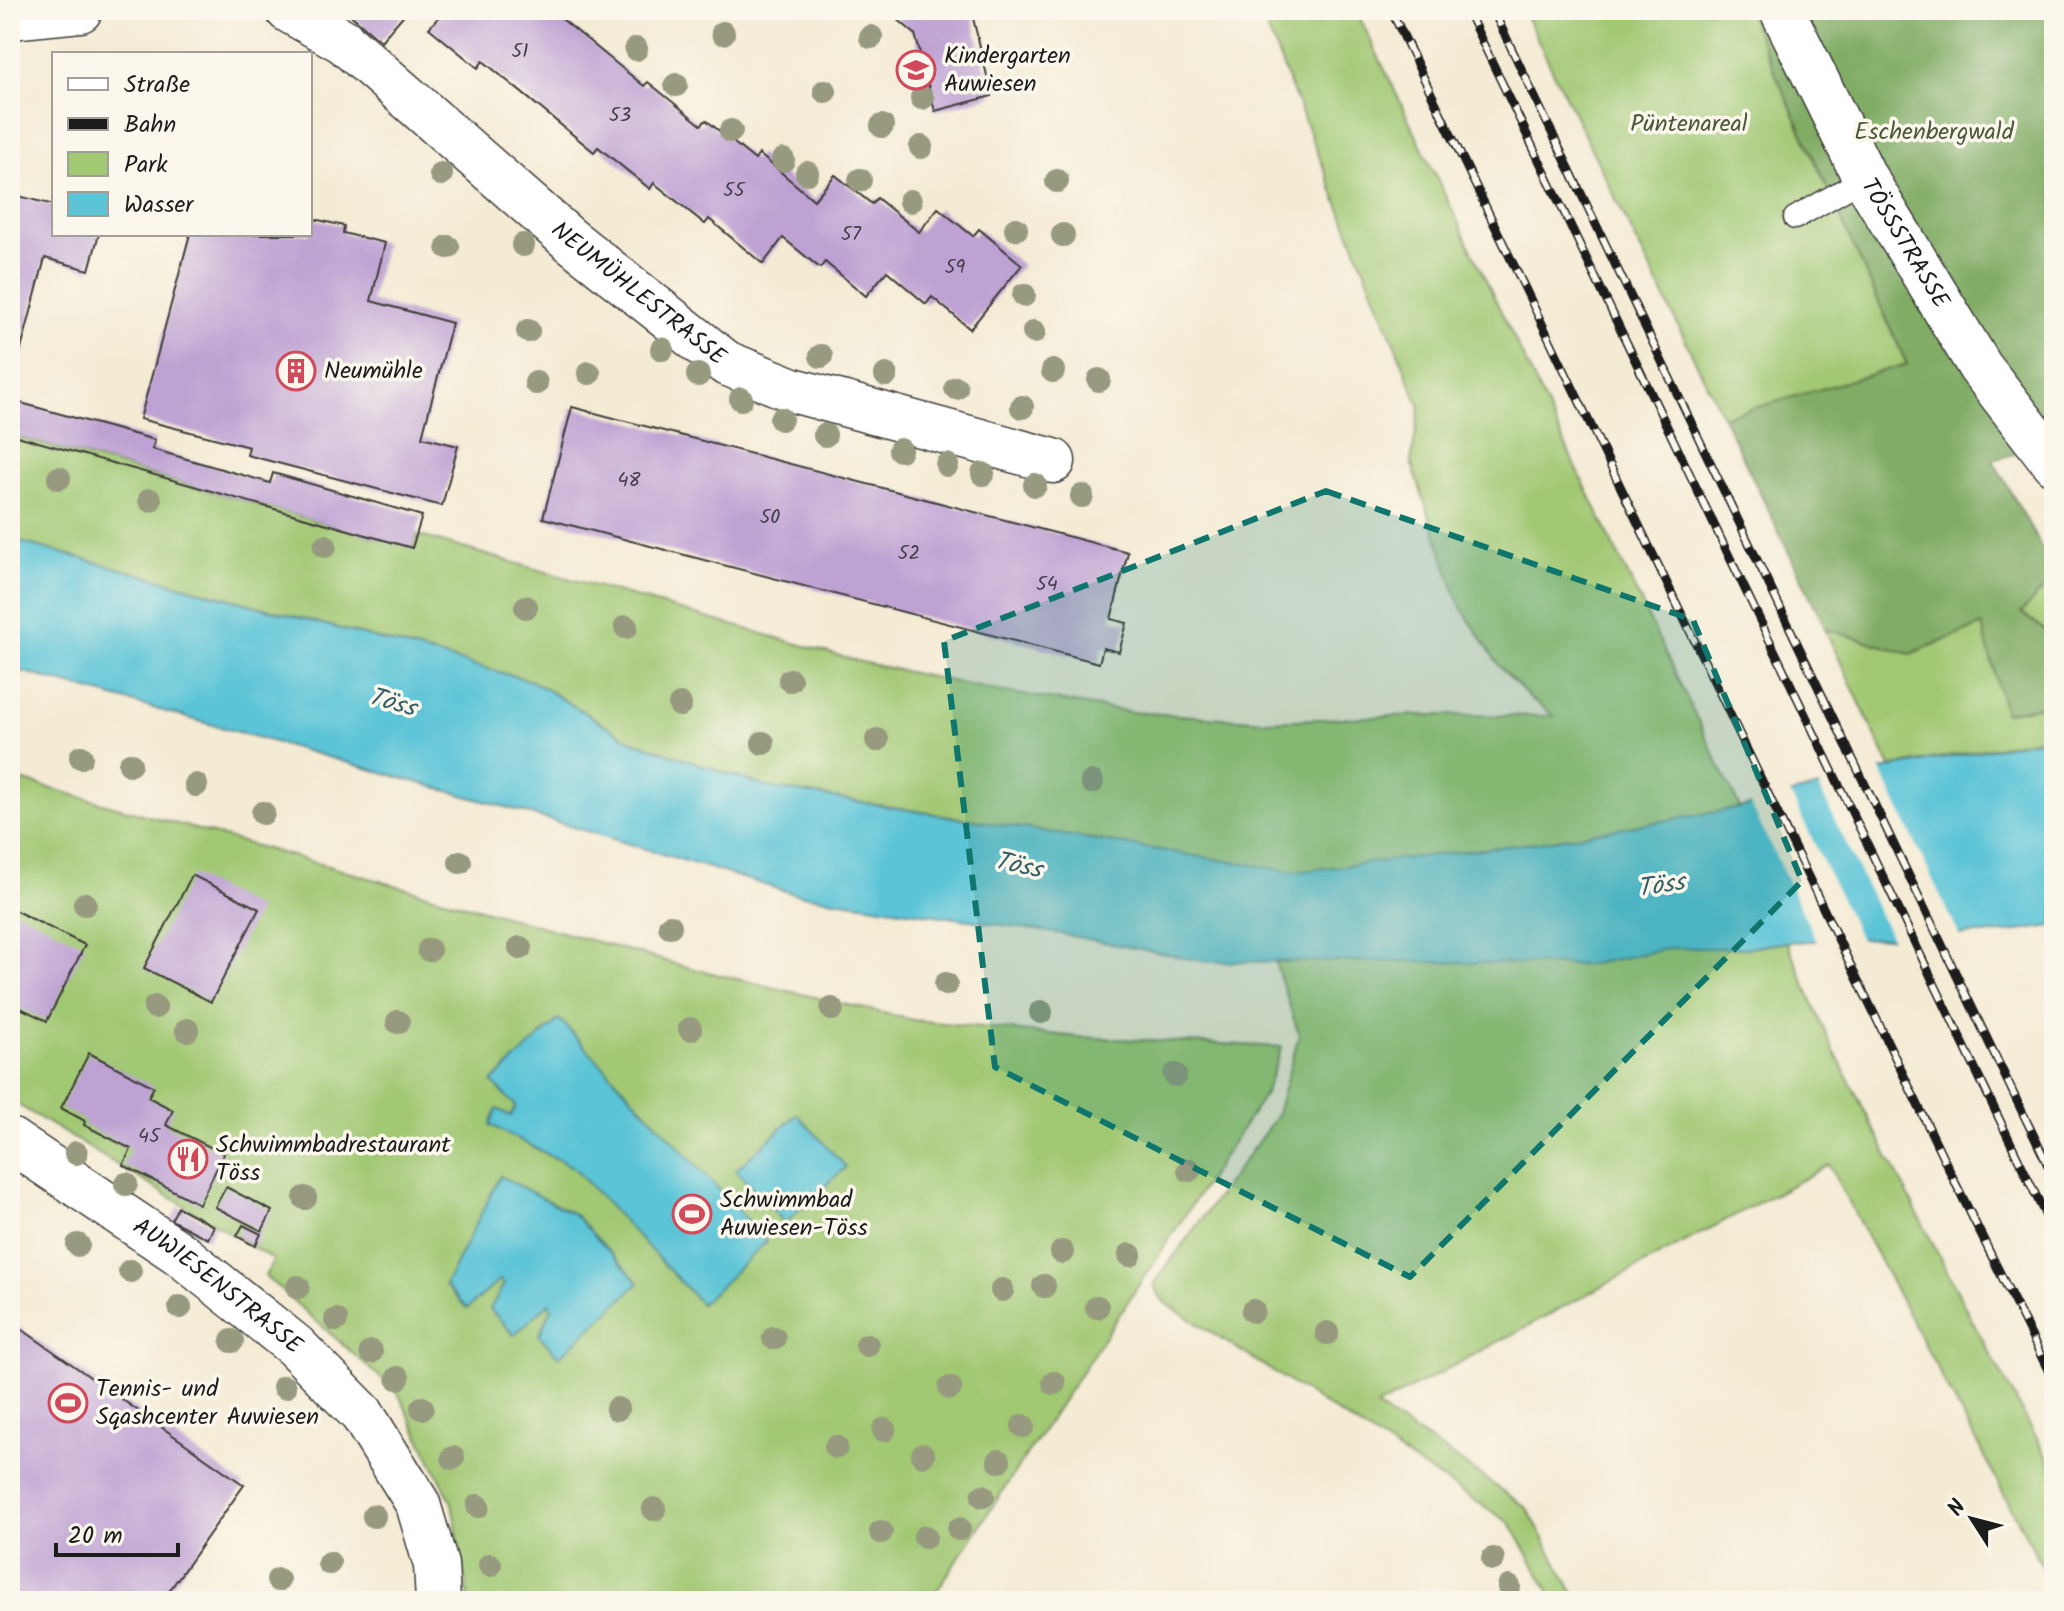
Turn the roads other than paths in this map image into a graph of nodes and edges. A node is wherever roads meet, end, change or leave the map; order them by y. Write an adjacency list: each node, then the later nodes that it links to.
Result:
1 (80, 10): 4 (street)
2 (288, 10): 7 (street, NEUMÜHLESTRASSE)
3 (1782, 10): 5 (street, TÖSSSTRASSE)
4 (10, 17)
5 (1865, 178): 6 (lane); 8 (street, TÖSSSTRASSE)
6 (1795, 218)
7 (1053, 461)
8 (2054, 463)
9 (10, 1140): 10 (street, AUWIESENSTRASSE)
10 (438, 1601)

